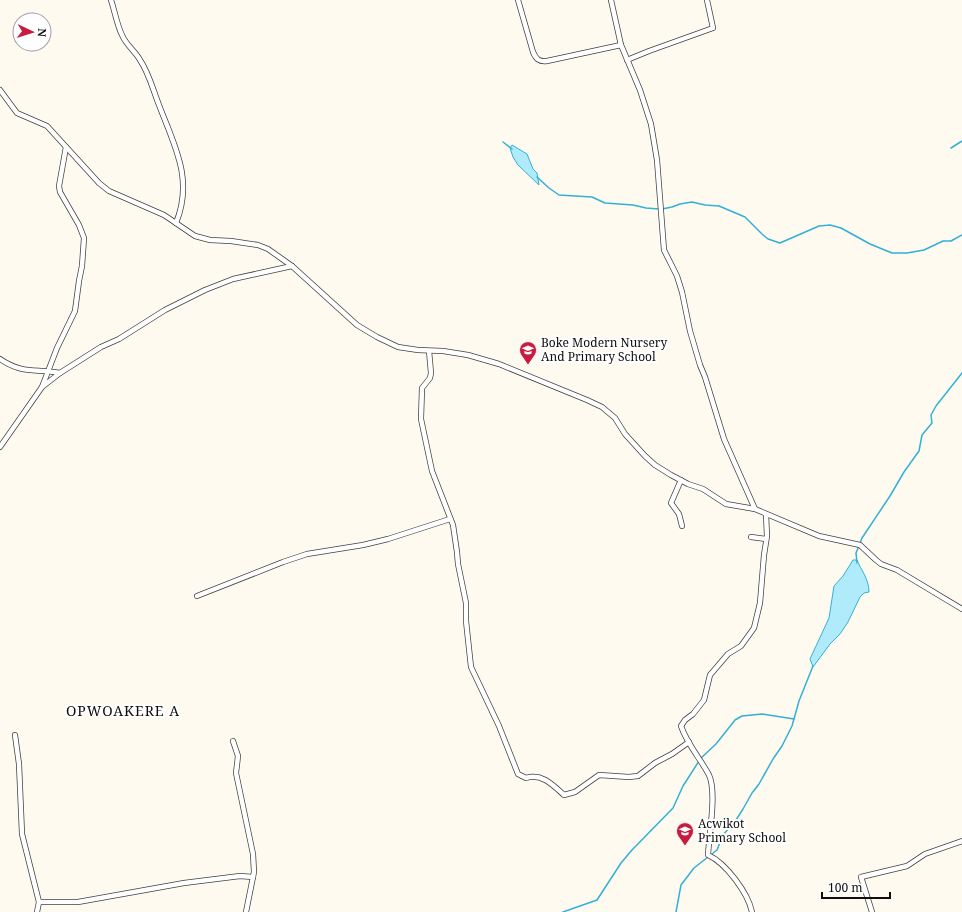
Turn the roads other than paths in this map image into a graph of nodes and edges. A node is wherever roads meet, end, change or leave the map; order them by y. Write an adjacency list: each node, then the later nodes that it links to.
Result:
1 (111, 0): 9 (street)
2 (518, 0): 5 (street)
3 (611, 0): 5 (street)
4 (707, 0): 6 (street)
5 (621, 44): 6 (street)
6 (627, 60): 18 (street)
7 (0, 90): 8 (street)
8 (66, 148): 9 (street); 13 (street)
9 (176, 223): 10 (street)
10 (292, 266): 11 (street); 14 (street)
11 (429, 351): 17 (street); 20 (street)
12 (0, 359): 13 (street)
13 (48, 371): 14 (street); 15 (street)
14 (60, 373): 15 (street)
15 (42, 387): 16 (street)
16 (0, 447)
17 (681, 480): 18 (street); 21 (street)
18 (755, 509): 19 (street)
19 (766, 515): 23 (street); 25 (street)
20 (450, 518): 24 (street); 28 (street)
21 (682, 526)
22 (751, 537): 23 (street)
23 (766, 539): 28 (street)
24 (196, 596)
25 (962, 608)
26 (15, 735): 31 (street)
27 (233, 741): 30 (street)
28 (689, 742): 34 (street)
29 (962, 841): 35 (street)
30 (253, 877): 31 (street); 33 (street)
31 (39, 902): 32 (street)
32 (37, 912)
33 (246, 912)
34 (752, 912)
35 (872, 912)

